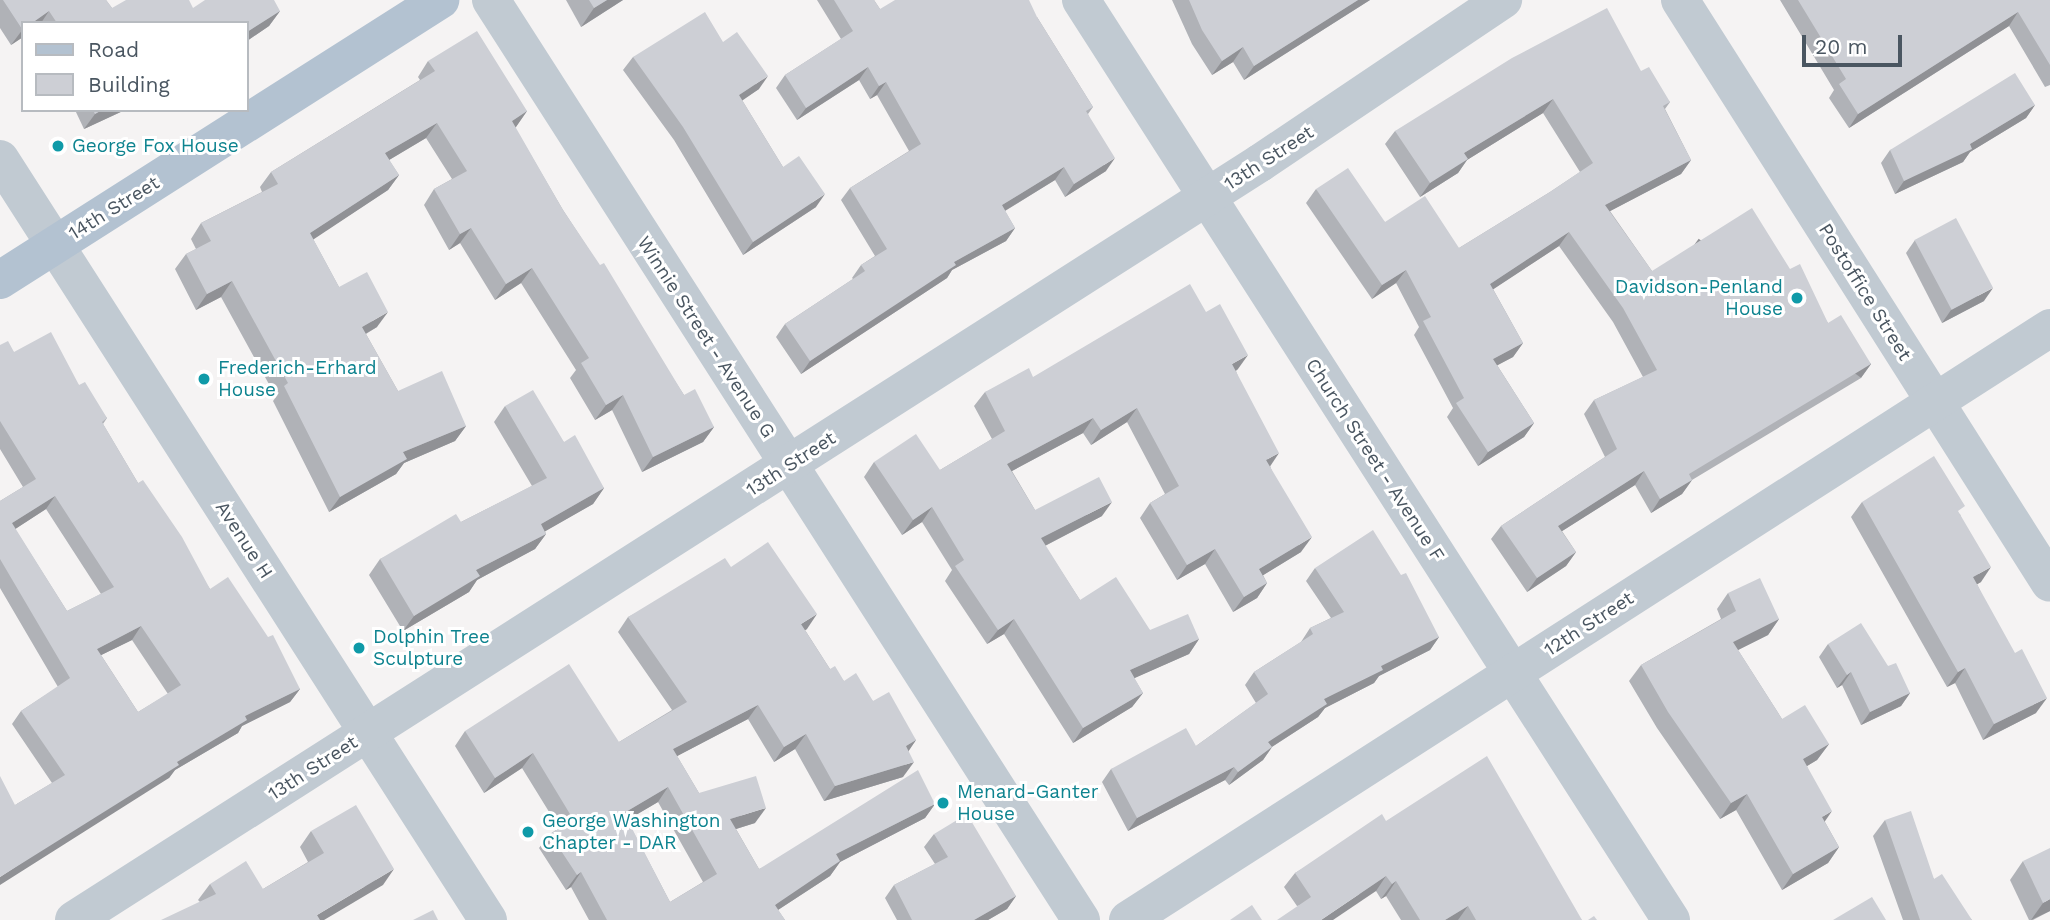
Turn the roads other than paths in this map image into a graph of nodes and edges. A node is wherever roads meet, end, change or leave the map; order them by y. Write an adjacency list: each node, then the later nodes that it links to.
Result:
1 (440, 0): 8 (main road, 14th Street)
2 (491, 0): 12 (street, Winnie Street - Avenue G)
3 (1081, 0): 7 (street, Church Street - Avenue F)
4 (1503, 0): 7 (street, 13th Street)
5 (1680, 0): 11 (street, Postoffice Street)
6 (0, 159): 8 (street, Avenue H)
7 (1207, 197): 12 (street, 13th Street); 14 (street, Church Street - Avenue F)
8 (55, 245): 9 (main road, 14th Street); 15 (street, Avenue H)
9 (0, 280)
10 (2050, 328): 11 (street, 12th Street)
11 (1936, 402): 13 (street, Postoffice Street); 14 (street, 12th Street)
12 (788, 466): 15 (street, 13th Street); 18 (street, Winnie Street - Avenue G)
13 (2050, 583)
14 (1512, 674): 19 (street, 12th Street); 20 (street, Church Street - Avenue F)
15 (368, 733): 16 (street, 13th Street); 17 (street, Avenue H)
16 (74, 920)
17 (488, 920)
18 (1081, 920)
19 (1128, 920)
20 (1671, 920)

